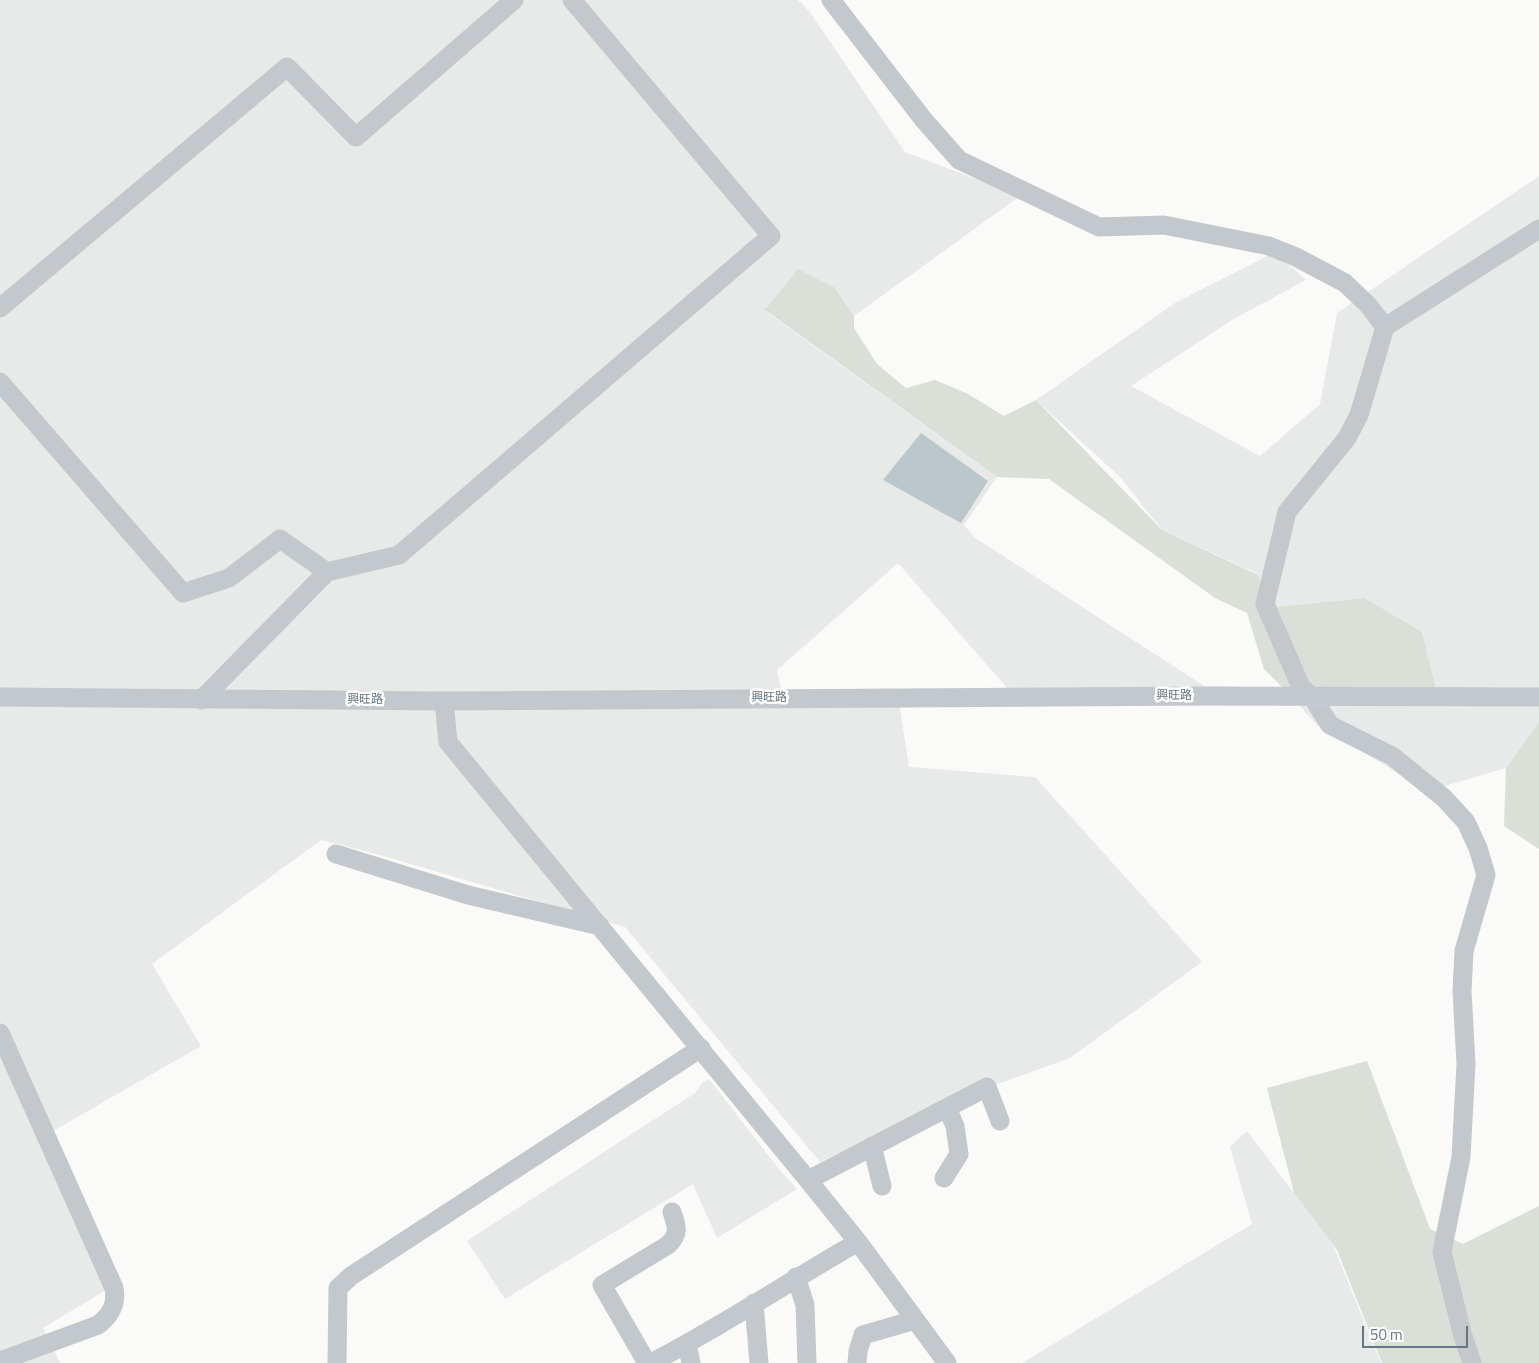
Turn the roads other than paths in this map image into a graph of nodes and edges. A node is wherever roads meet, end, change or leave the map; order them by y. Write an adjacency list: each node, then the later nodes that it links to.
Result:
1 (514, 0): 5 (street)
2 (572, 0): 8 (street)
3 (831, 0): 6 (street)
4 (1539, 229): 6 (street)
5 (0, 308)
6 (1384, 327): 10 (street)
7 (0, 382): 8 (street)
8 (327, 572): 12 (street)
9 (0, 697): 12 (street, 興旺路)
10 (1312, 697): 11 (street, 興旺路); 13 (street, 興旺路); 38 (street)
11 (1539, 697)
12 (201, 700): 13 (street, 興旺路)
13 (444, 701): 15 (street)
14 (336, 854): 15 (street)
15 (600, 926): 17 (street)
16 (0, 1033): 30 (street)
17 (701, 1048): 22 (street); 31 (street)
18 (947, 1108): 19 (street); 20 (street); 21 (street)
19 (1000, 1121)
20 (872, 1146): 22 (street); 23 (street)
21 (944, 1178)
22 (808, 1180): 25 (street)
23 (882, 1186)
24 (672, 1212): 32 (street)
25 (858, 1242): 26 (street); 28 (street)
26 (796, 1278): 27 (street); 35 (street)
27 (754, 1303): 29 (street); 34 (street)
28 (915, 1320): 36 (street); 37 (street)
29 (688, 1344): 32 (street); 33 (street)
30 (0, 1361)
31 (338, 1363)
32 (649, 1363)
33 (691, 1363)
34 (759, 1363)
35 (807, 1363)
36 (857, 1363)
37 (947, 1363)
38 (1472, 1363)

